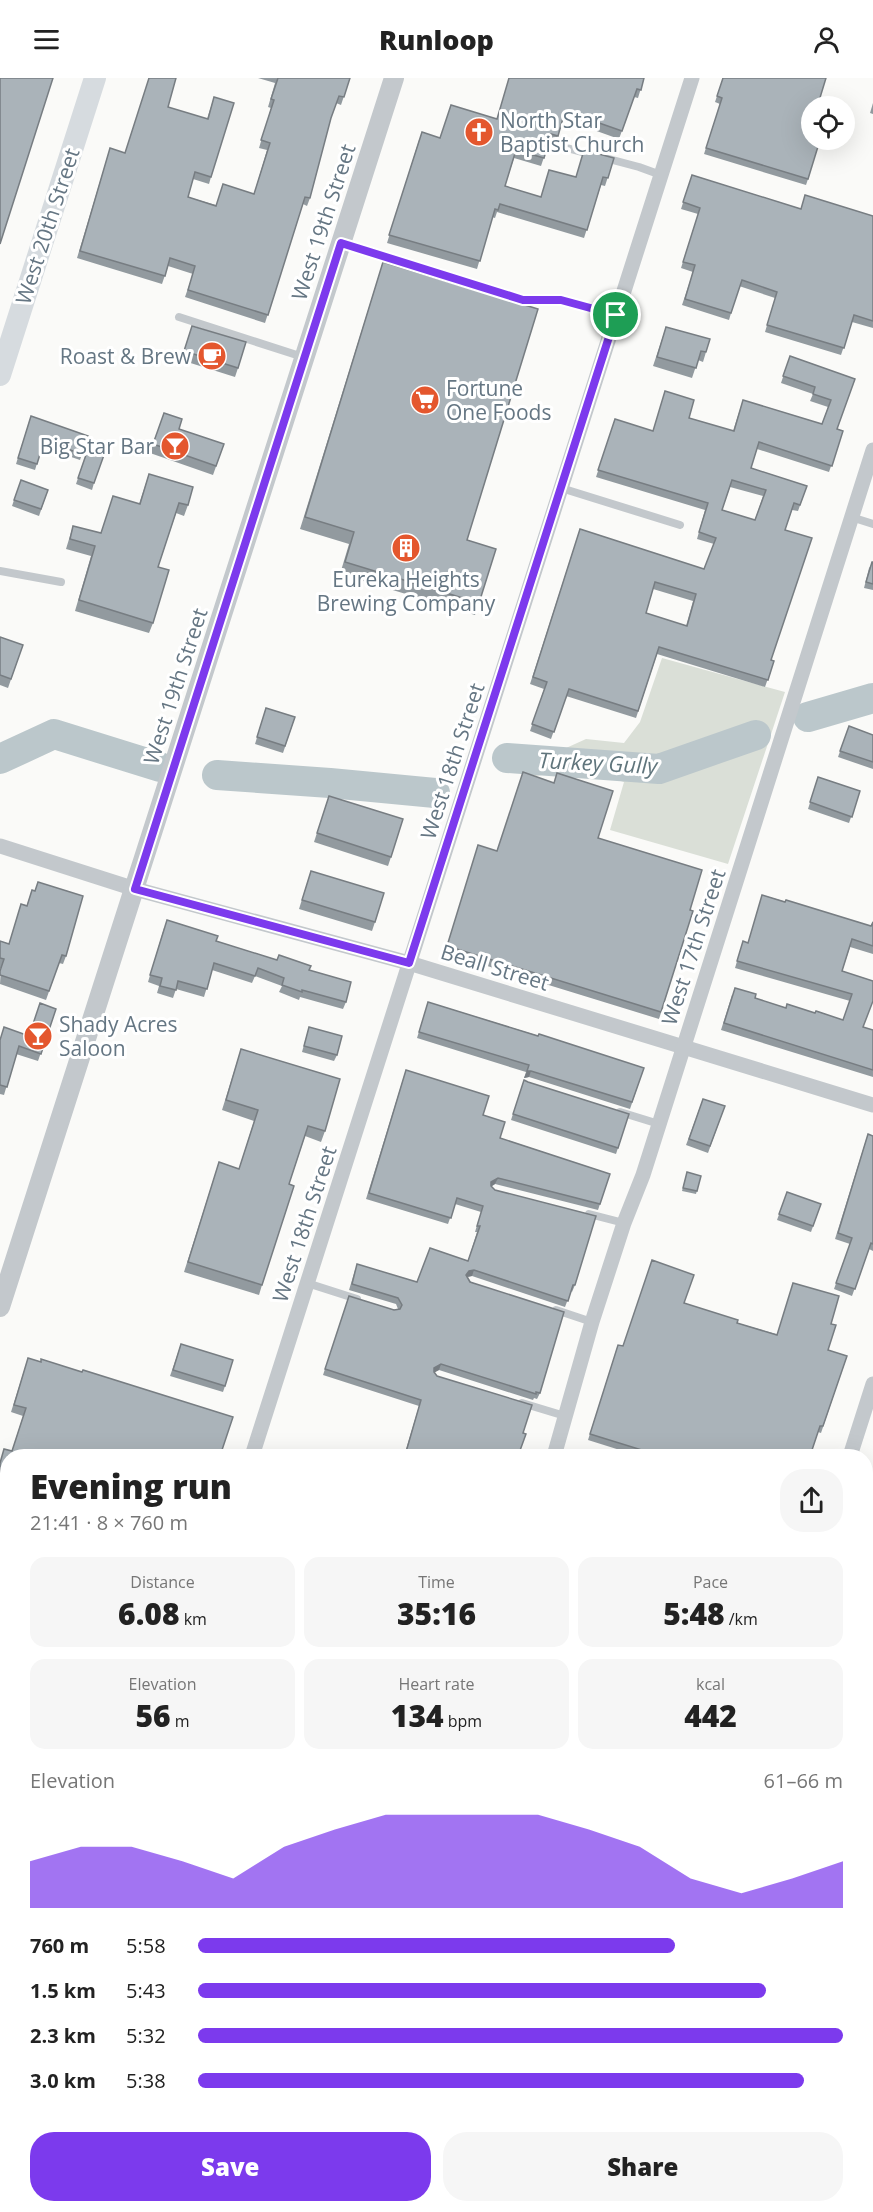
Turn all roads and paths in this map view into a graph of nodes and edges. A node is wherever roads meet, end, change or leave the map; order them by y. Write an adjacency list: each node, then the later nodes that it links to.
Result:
1 (95, 78): 10 (main road, West 20th Street)
2 (394, 78): 6 (street, West 19th Street)
3 (692, 78): 5 (street, West 18th Street)
4 (563, 147): 5 (lane)
5 (661, 176): 7 (street, West 18th Street)
6 (341, 243): 7 (lane); 9 (street, West 19th Street)
7 (616, 315): 12 (street, West 18th Street)
8 (179, 317): 9 (lane)
9 (305, 358): 19 (street, West 19th Street)
10 (0, 375)
11 (873, 450): 13 (street, West 17th Street)
12 (561, 488): 15 (lane); 20 (street, West 18th Street)
13 (851, 517): 14 (lane); 21 (street, West 17th Street)
14 (873, 524)
15 (680, 525)
16 (0, 571): 17 (lane)
17 (61, 582)
18 (0, 846): 19 (street, Beall Street)
19 (135, 889): 20 (street, Beall Street); 29 (street, West 19th Street)
20 (409, 963): 21 (street, Beall Street); 27 (street, West 18th Street)
21 (683, 1046): 22 (street, Beall Street); 24 (street, West 17th Street)
22 (873, 1106)
23 (615, 1111): 24 (lane)
24 (658, 1124): 26 (street, West 17th Street)
25 (581, 1212): 26 (lane)
26 (624, 1223): 31 (street, West 17th Street)
27 (307, 1283): 28 (lane); 35 (street, West 18th Street)
28 (362, 1300)
29 (0, 1307)
30 (546, 1307): 31 (lane)
31 (592, 1322): 34 (street, West 17th Street)
32 (873, 1384): 37 (street)
33 (515, 1400): 34 (lane)
34 (567, 1416): 36 (street, West 17th Street)
35 (254, 1449)
36 (556, 1449)
37 (852, 1449)

